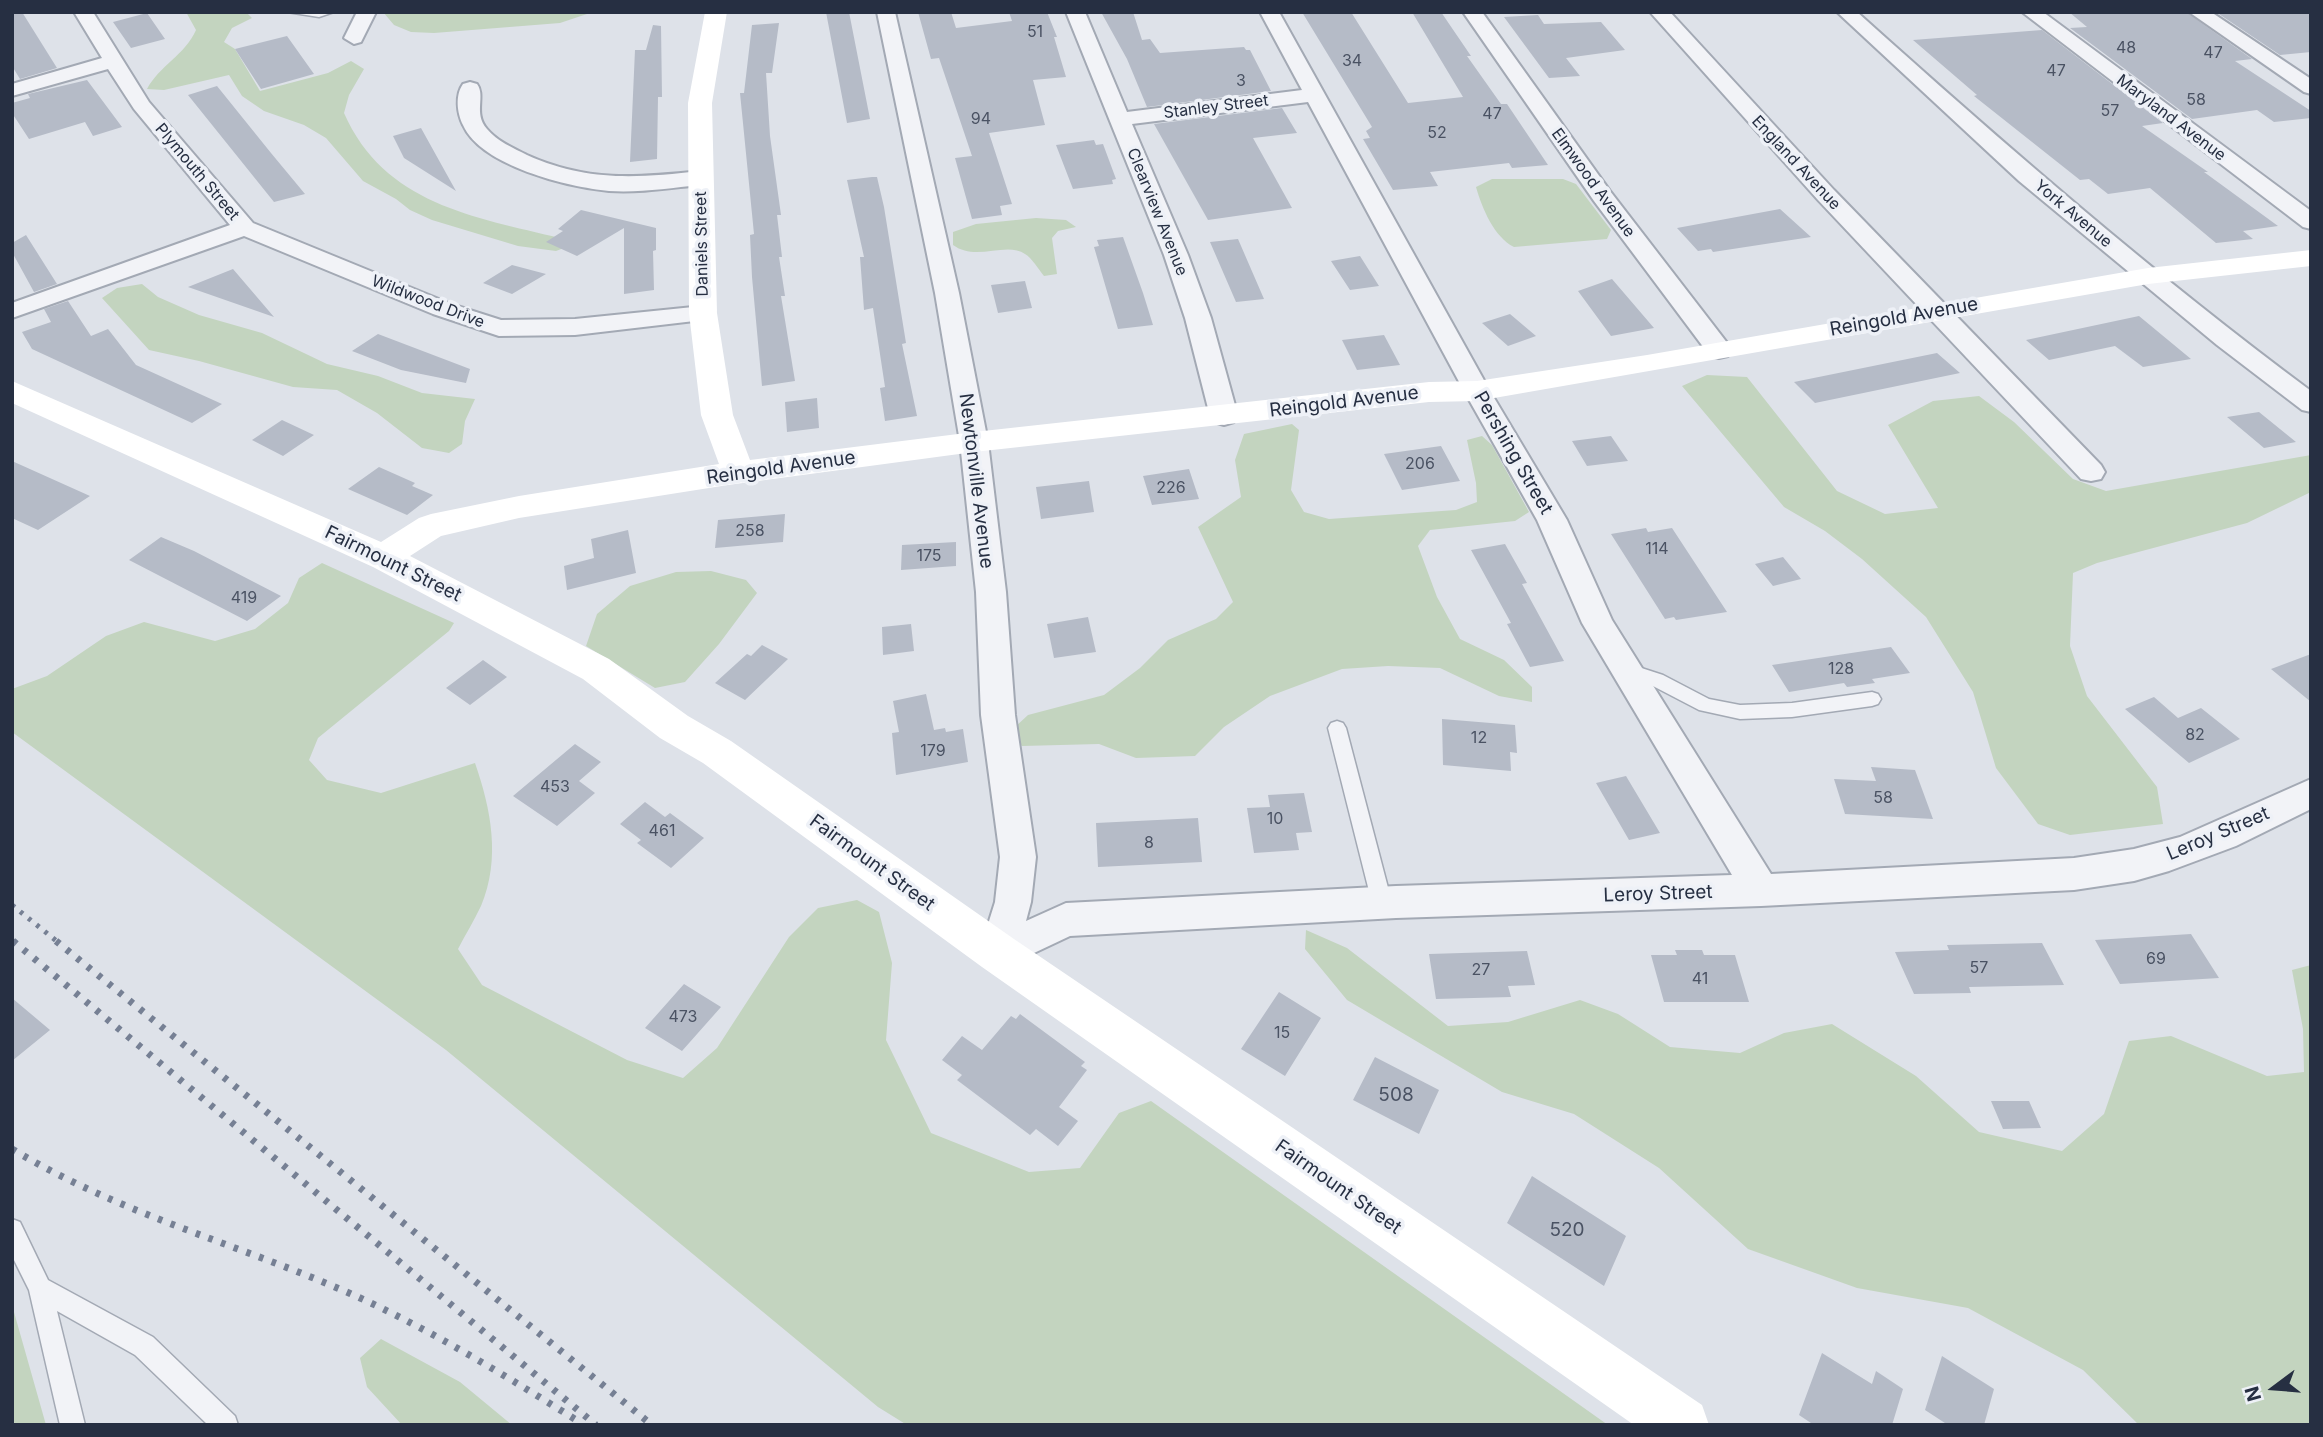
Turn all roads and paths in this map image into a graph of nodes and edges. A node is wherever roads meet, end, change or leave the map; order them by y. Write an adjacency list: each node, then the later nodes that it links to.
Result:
1 (83, 12): 15 (street, Plymouth Street)
2 (292, 12): 3 (lane)
3 (329, 12)
4 (367, 12): 14 (street)
5 (716, 12): 21 (street, Daniels Street)
6 (886, 12): 34 (street, Newtonville Avenue)
7 (1075, 12): 20 (street, Clearview Avenue)
8 (1269, 12): 19 (street, Pershing Street)
9 (1472, 12): 29 (street, Elmwood Avenue)
10 (1659, 12): 27 (street, England Avenue)
11 (1846, 12): 25 (street, York Avenue)
12 (2031, 12): 22 (street, Maryland Avenue)
13 (2198, 12): 17 (street)
14 (354, 38)
15 (113, 61): 18 (street); 23 (street, Plymouth Street)
16 (470, 88): 21 (street)
17 (2311, 88)
18 (12, 90)
19 (1314, 95): 20 (street, Stanley Street); 31 (street, Pershing Street)
20 (1118, 119): 33 (street, Clearview Avenue)
21 (700, 178): 28 (street, Daniels Street)
22 (2311, 222)
23 (245, 228): 26 (street, Plymouth Street); 28 (street, Wildwood Drive)
24 (2311, 258): 25 (street, Reingold Avenue)
25 (2148, 276): 27 (street, Reingold Avenue); 32 (street, York Avenue)
26 (12, 311)
27 (1938, 311): 29 (street, Reingold Avenue); 35 (street, England Avenue)
28 (703, 313): 36 (street, Daniels Street)
29 (1718, 350): 31 (street, Reingold Avenue)
30 (12, 391): 37 (street, Fairmount Street)
31 (1477, 391): 33 (street, Reingold Avenue); 38 (street, Pershing Street)
32 (2311, 404)
33 (1224, 416): 34 (street, Reingold Avenue)
34 (974, 442): 36 (street, Reingold Avenue); 44 (street, Newtonville Avenue)
35 (2091, 472)
36 (738, 473): 37 (street, Reingold Avenue)
37 (386, 558): 44 (street, Fairmount Street)
38 (1625, 669): 39 (lane); 42 (street, Pershing Street)
39 (1872, 699)
40 (1337, 728): 43 (lane)
41 (2311, 793): 42 (street, Leroy Street)
42 (1761, 890): 43 (street, Leroy Street)
43 (1382, 903): 44 (street, Leroy Street)
44 (998, 953): 49 (street, Fairmount Street)
45 (12, 1230): 46 (lane)
46 (40, 1288): 47 (lane); 48 (lane)
47 (73, 1425)
48 (226, 1425)
49 (1682, 1425)

